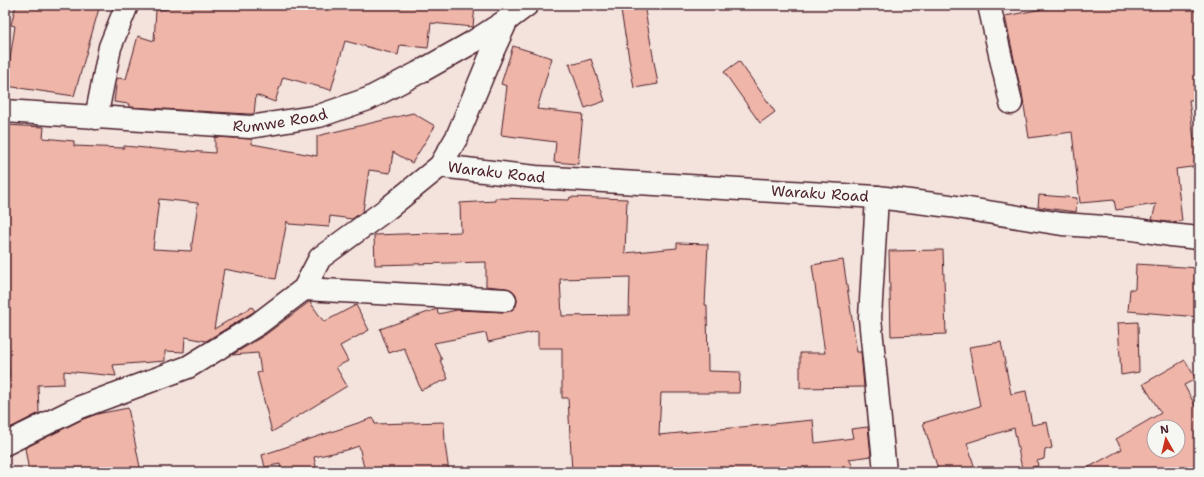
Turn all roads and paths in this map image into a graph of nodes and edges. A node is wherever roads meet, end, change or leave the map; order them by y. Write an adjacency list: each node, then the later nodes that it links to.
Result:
1 (128, 5): 7 (street)
2 (527, 5): 4 (street, Rumwe Road)
3 (989, 5): 5 (street)
4 (507, 20): 7 (street, Rumwe Road); 8 (street)
5 (1011, 103)
6 (5, 111): 7 (street, Rumwe Road)
7 (96, 118)
8 (440, 166): 9 (street, Waraku Road); 11 (street)
9 (877, 197): 10 (street, Waraku Road); 14 (street)
10 (1199, 238)
11 (304, 289): 12 (street); 13 (street)
12 (504, 300)
13 (5, 444)
14 (885, 472)

